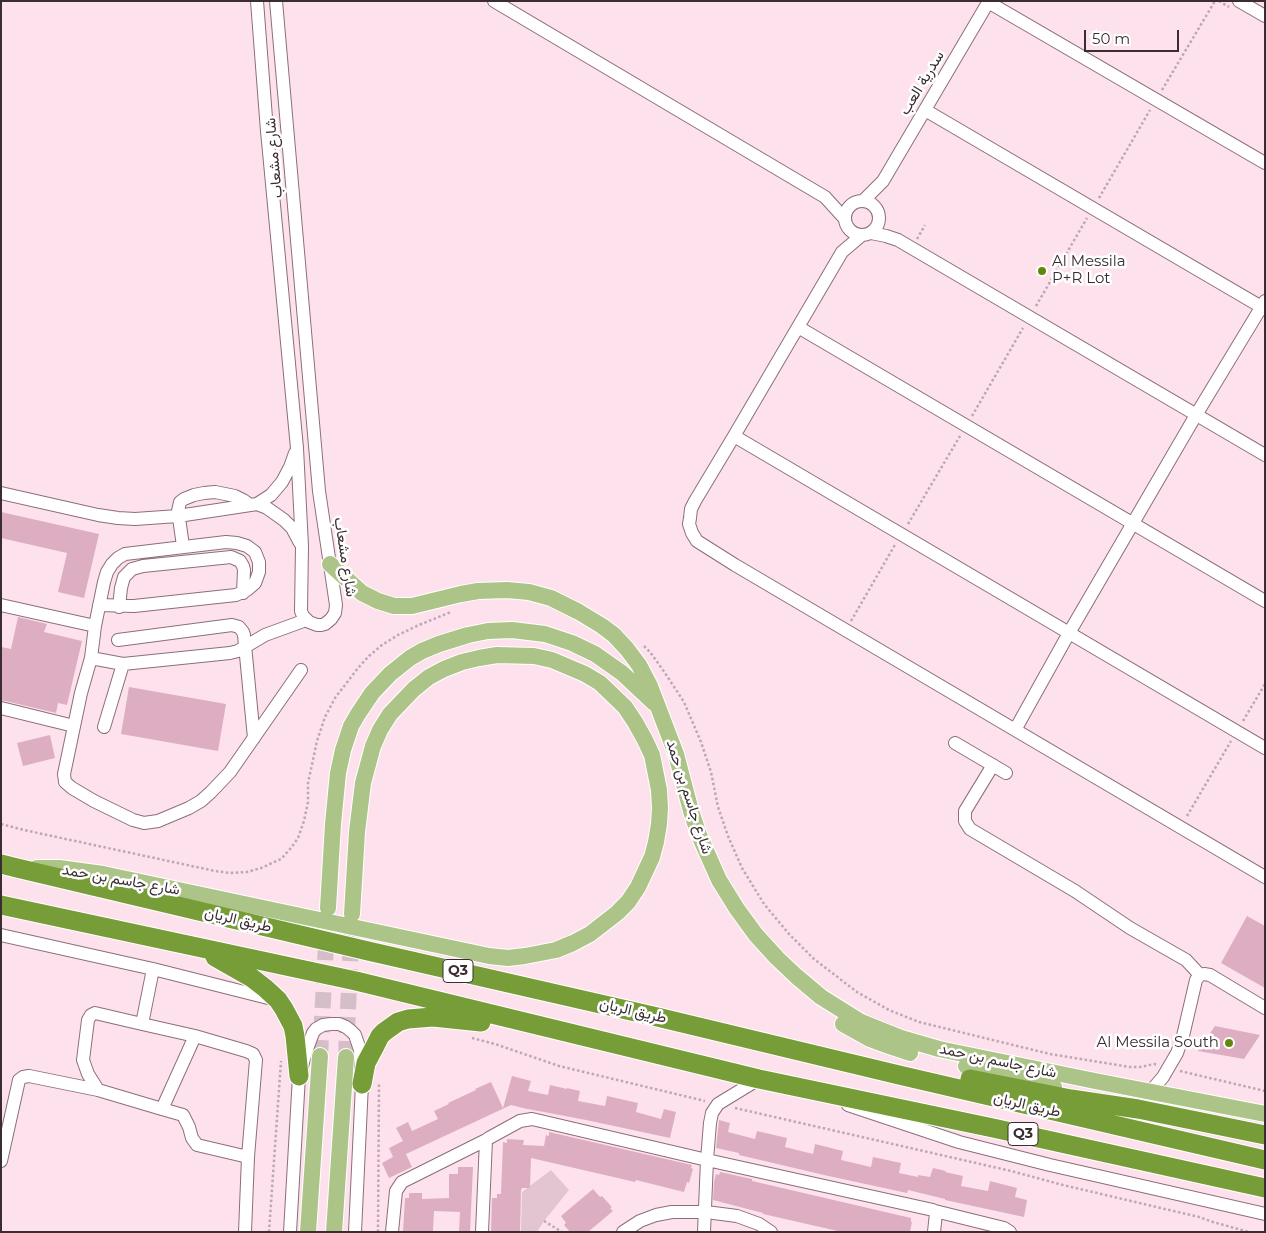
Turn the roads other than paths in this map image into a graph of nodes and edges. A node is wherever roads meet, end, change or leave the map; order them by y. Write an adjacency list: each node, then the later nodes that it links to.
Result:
1 (256, 1): 21 (street, شارع مشعاب)
2 (276, 1): 29 (street, شارع مشعاب)
3 (494, 1): 10 (street)
4 (1239, 1): 6 (street)
5 (989, 2): 7 (street, سدرية العب); 8 (street)
6 (1265, 16)
7 (925, 110): 9 (street, سدرية العب); 17 (street)
8 (1265, 163)
9 (883, 181): 11 (street, سدرية العب); 12 (street, سدرية العب)
10 (825, 197): 11 (street); 13 (street)
11 (858, 202): 12 (street); 13 (street)
12 (878, 214): 14 (street); 15 (street)
13 (846, 221): 14 (street); 16 (street)
14 (867, 234): 15 (street); 16 (street)
15 (898, 240): 19 (street)
16 (842, 252): 18 (street)
17 (1264, 306): 19 (street)
18 (798, 328): 20 (street); 26 (street)
19 (1196, 415): 22 (street); 26 (street)
20 (734, 436): 37 (street); 47 (street)
21 (297, 448): 24 (street); 28 (street, شارع مشعاب)
22 (1265, 455)
23 (1, 493): 25 (street)
24 (253, 505): 25 (street); 25 (street); 28 (street)
25 (178, 516): 27 (street)
26 (1134, 524): 31 (street); 37 (street)
27 (183, 546): 30 (street); 32 (street)
28 (302, 546): 35 (street, شارع مشعاب)
29 (330, 564): 35 (street, شارع مشعاب); 43 (main road)
30 (243, 593): 34 (street); 34 (street)
31 (1265, 601)
32 (99, 605): 34 (street); 36 (street)
33 (1, 606): 36 (street)
34 (119, 607)
35 (306, 620): 39 (street)
36 (95, 626): 40 (street)
37 (1069, 633): 47 (street); 50 (street)
38 (118, 640): 39 (street)
39 (245, 647): 41 (street); 48 (street)
40 (91, 658): 41 (street); 45 (street)
41 (123, 664): 46 (street)
42 (302, 670): 48 (street)
43 (657, 706): 56 (main road, شارع جاسم بن حمد); 59 (main road, شارع جاسم بن حمد)
44 (1, 708): 45 (street)
45 (74, 726): 48 (street)
46 (104, 727)
47 (1015, 730): 54 (street)
48 (254, 738)
49 (956, 743): 51 (street)
50 (1265, 748)
51 (993, 765): 52 (street); 62 (street)
52 (1006, 773)
53 (9, 866): 57 (main road, شارع جاسم بن حمد); 70 (highway, طريق الريان / Q3)
54 (1265, 877)
55 (1, 905): 60 (highway, طريق الريان / Q3)
56 (328, 908)
57 (352, 914)
58 (1, 935): 61 (street)
59 (756, 935): 76 (main road, شارع جاسم بن حمد); 78 (main road)
60 (198, 948): 63 (highway); 66 (highway, طريق الريان / Q3)
61 (153, 969): 63 (street); 65 (street)
62 (1200, 975): 64 (street); 76 (street)
63 (278, 1000): 71 (highway)
64 (1265, 1008)
65 (142, 1024): 67 (street); 75 (street)
66 (542, 1027): 72 (highway, طريق الريان / Q3); 74 (highway)
67 (195, 1036): 77 (street); 82 (street)
68 (320, 1056): 92 (main road)
69 (346, 1057): 93 (main road)
70 (899, 1075): 78 (highway); 84 (highway, طريق الريان / Q3)
71 (299, 1076): 74 (street); 91 (street)
72 (759, 1079): 73 (highway, طريق الريان / Q3); 83 (street)
73 (782, 1083): 86 (highway, طريق الريان / Q3); 89 (street, طريق الريان)
74 (371, 1084): 94 (street)
75 (98, 1090): 77 (street); 85 (street)
76 (1151, 1091): 79 (main road, شارع جاسم بن حمد)
77 (162, 1109): 82 (street)
78 (1138, 1110): 80 (highway)
79 (1265, 1114)
80 (1265, 1135)
81 (486, 1140): 83 (street); 95 (street); 96 (street)
82 (248, 1157): 90 (street)
83 (707, 1160): 87 (street); 88 (street)
84 (1265, 1160)
85 (1, 1162)
86 (1265, 1188)
87 (935, 1211): 100 (street); 101 (street)
88 (706, 1212): 97 (street); 98 (street); 99 (street)
89 (1265, 1214)
90 (245, 1232)
91 (290, 1232)
92 (308, 1232)
93 (334, 1232)
94 (355, 1232)
95 (392, 1232)
96 (482, 1232)
97 (623, 1232)
98 (704, 1232)
99 (771, 1232)
100 (934, 1232)
101 (1010, 1232)

